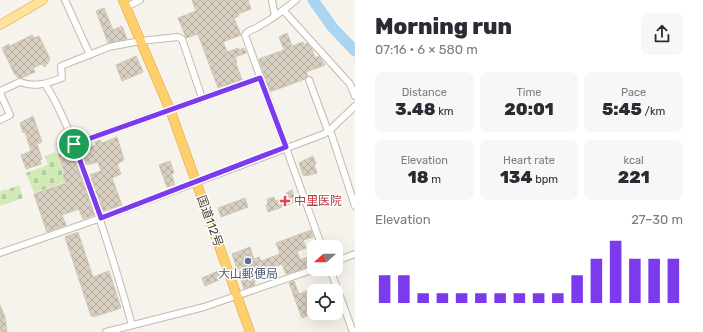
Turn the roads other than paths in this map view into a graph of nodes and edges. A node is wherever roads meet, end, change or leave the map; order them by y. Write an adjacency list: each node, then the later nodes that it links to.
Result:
1 (43, 0): 9 (main road)
2 (65, 0): 11 (street)
3 (140, 0): 6 (street)
4 (272, 0): 8 (street)
5 (296, 0): 7 (street)
6 (124, 4): 10 (highway, 国道112号)
7 (284, 10): 8 (street); 16 (street)
8 (275, 16): 12 (street)
9 (0, 25)
10 (140, 41): 11 (street); 17 (street); 19 (highway, 国道112号)
11 (90, 54): 14 (street)
12 (260, 78): 17 (street); 23 (street)
13 (310, 80): 21 (street)
14 (45, 84): 15 (street); 22 (street)
15 (0, 92): 20 (street)
16 (355, 96)
17 (202, 98): 19 (street)
18 (355, 106): 21 (street)
19 (170, 110): 22 (street); 24 (highway, 国道112号)
20 (0, 120)
21 (329, 131): 23 (street); 25 (street)
22 (74, 144): 26 (street)
23 (286, 147): 24 (street); 27 (street)
24 (196, 181): 26 (street); 33 (highway, 国道112号)
25 (355, 206)
26 (101, 218): 28 (street); 34 (street)
27 (319, 240)
28 (0, 253)
29 (355, 254): 30 (street)
30 (343, 258)
31 (307, 272): 33 (street)
32 (333, 276): 37 (street)
33 (237, 296): 34 (street); 36 (highway, 国道112号)
34 (132, 325): 35 (street)
35 (106, 332)
36 (250, 332)
37 (353, 332)

